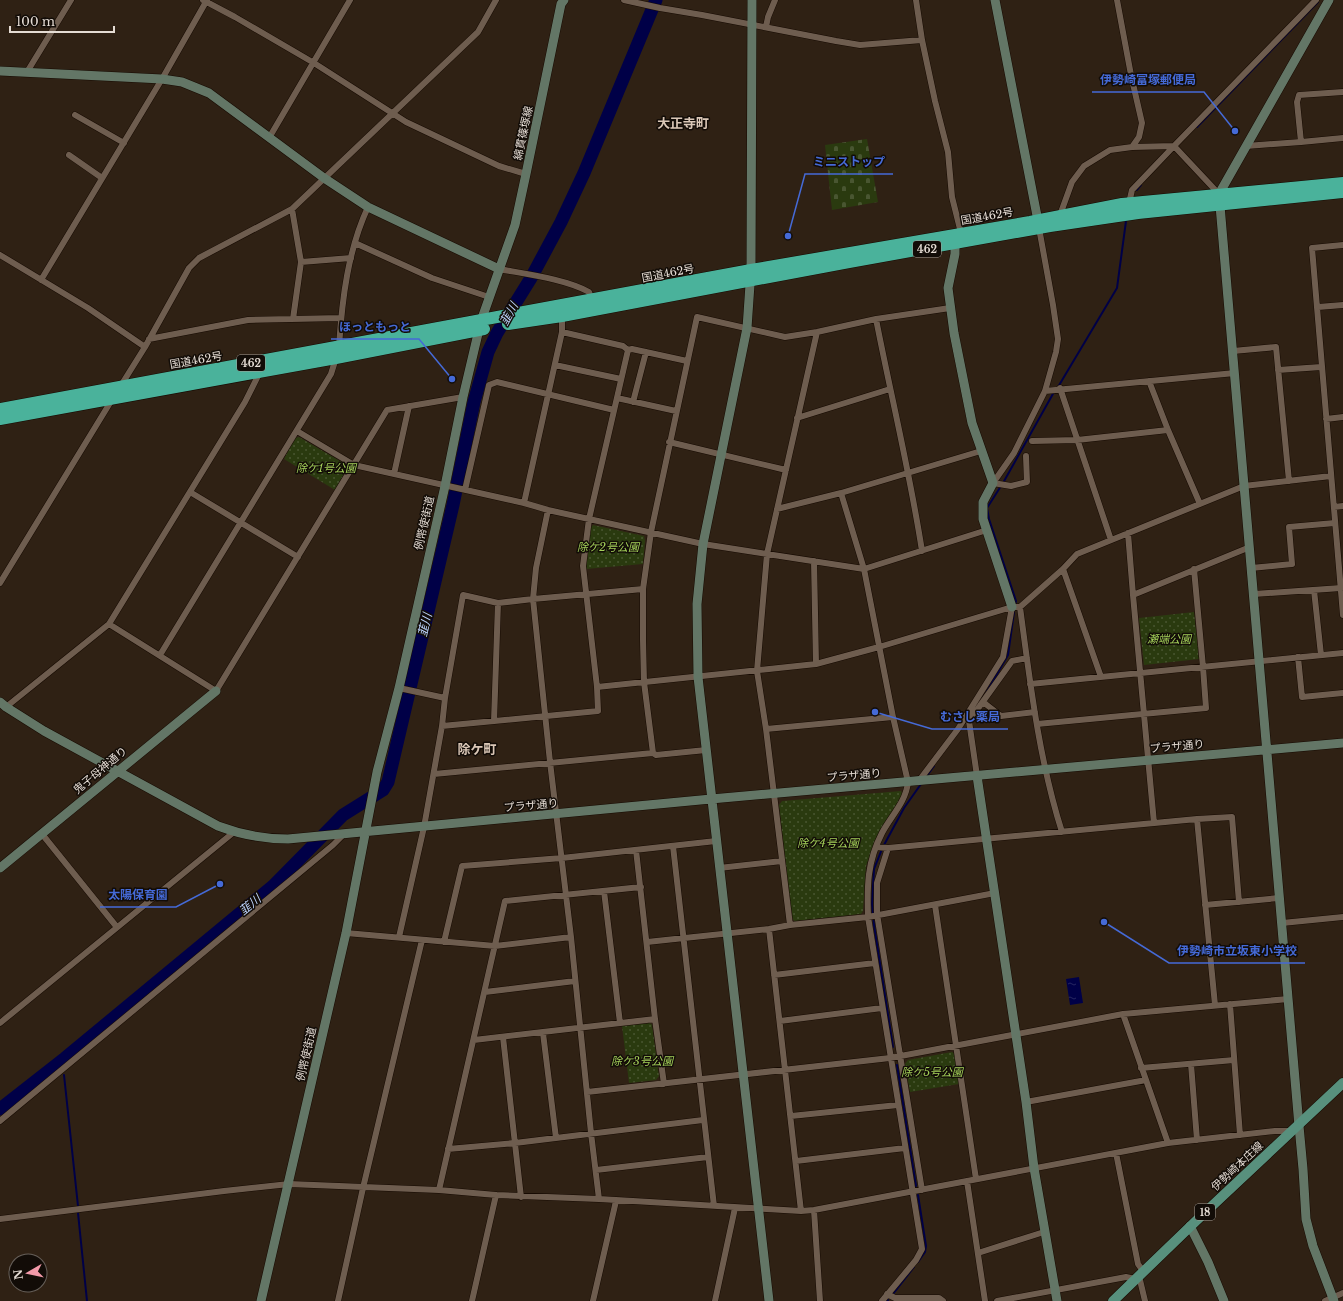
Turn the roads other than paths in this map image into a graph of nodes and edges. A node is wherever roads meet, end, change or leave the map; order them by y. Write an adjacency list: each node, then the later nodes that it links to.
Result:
1 (71, 0): 19 (street)
2 (350, 0): 17 (street)
3 (496, 0): 23 (street)
4 (564, 0): 32 (street, 綿貫篠塚線)
5 (624, 0): 14 (street)
6 (752, 0): 14 (street)
7 (775, 0): 15 (street)
8 (916, 0): 16 (street)
9 (995, 0): 42 (street)
10 (1117, 0): 29 (street)
11 (1316, 0): 30 (street)
12 (205, 1): 17 (street); 20 (street)
13 (1327, 1): 28 (street)
14 (752, 24): 15 (street); 50 (street)
15 (766, 27): 16 (street)
16 (922, 40): 43 (street)
17 (314, 63): 23 (street); 24 (street)
18 (0, 71): 19 (street)
19 (28, 72): 20 (street)
20 (162, 79): 24 (street); 27 (street)
21 (1343, 92): 26 (street)
22 (75, 114): 27 (street)
23 (394, 114): 32 (street); 34 (street)
24 (269, 138): 34 (street)
25 (1343, 138): 26 (street)
26 (1301, 142): 28 (street)
27 (124, 143): 33 (street)
28 (1246, 146): 37 (street)
29 (1132, 147): 30 (street); 41 (street)
30 (1175, 147): 37 (street); 38 (street)
31 (69, 155): 33 (street)
32 (526, 174): 49 (street, 綿貫篠塚線)
33 (102, 178): 51 (street)
34 (324, 178): 39 (street); 40 (street)
35 (1343, 183): 37 (highway, 国道462号 / 462)
36 (1343, 192): 37 (highway, 国道462号 / 462)
37 (1220, 199): 38 (highway, 国道462号 / 462); 42 (highway, 国道462号 / 462); 69 (street)
38 (1129, 203): 41 (highway, 国道462号 / 462)
39 (368, 207): 44 (street); 49 (street)
40 (292, 209): 48 (street); 66 (street)
41 (1060, 215): 42 (highway, 国道462号 / 462)
42 (1038, 224): 43 (highway, 国道462号 / 462); 83 (street)
43 (958, 239): 50 (highway, 国道462号 / 462); 56 (street)
44 (355, 243): 47 (street); 52 (street)
45 (1343, 245): 55 (street)
46 (0, 255): 51 (street)
47 (351, 258): 48 (street); 58 (street)
48 (301, 262): 60 (street)
49 (499, 269): 52 (street, 例幣使街道); 53 (street)
50 (750, 276): 53 (highway, 国道462号 / 462); 57 (highway, 国道462号 / 462); 63 (street)
51 (41, 280): 67 (street)
52 (489, 297): 62 (street, 例幣使街道)
53 (592, 300): 61 (highway, 国道462号 / 462)
54 (1343, 305): 55 (street)
55 (1318, 307): 74 (street)
56 (950, 308): 59 (street); 102 (street)
57 (562, 316): 61 (highway, 国道462号 / 462); 64 (street)
58 (341, 318): 60 (street); 70 (street)
59 (876, 318): 65 (street); 82 (street)
60 (293, 319): 66 (street)
61 (516, 319): 62 (highway, 国道462号 / 462)
62 (480, 325): 70 (highway, 国道462号 / 462); 85 (street, 例幣使街道)
63 (747, 328): 65 (street); 72 (street); 103 (street)
64 (562, 332): 68 (street); 73 (street)
65 (816, 332): 94 (street)
66 (149, 339): 67 (street)
67 (145, 346): 80 (street)
68 (628, 350): 71 (street); 78 (street)
69 (1233, 351): 75 (street); 77 (street)
70 (337, 352): 76 (highway, 国道462号 / 462); 80 (highway, 国道462号 / 462); 98 (street)
71 (646, 352): 72 (street); 88 (street)
72 (687, 361): 92 (street)
73 (555, 365): 78 (street); 84 (street)
74 (1321, 367): 75 (street); 96 (street)
75 (1278, 370): 110 (street)
76 (261, 371): 86 (highway, 国道462号 / 462); 115 (street)
77 (1235, 373): 79 (street); 113 (street)
78 (621, 379): 87 (street)
79 (1149, 380): 81 (street); 97 (street)
80 (120, 387): 90 (highway, 国道462号 / 462)
81 (1060, 388): 83 (street); 99 (street)
82 (890, 389): 94 (street); 107 (street)
83 (1045, 391): 111 (street)
84 (548, 396): 91 (street); 114 (street); 117 (street)
85 (463, 397): 89 (street); 112 (street, 例幣使街道)
86 (113, 398): 95 (highway, 国道462号 / 462); 140 (street)
87 (617, 398): 88 (street); 91 (street)
88 (633, 402): 92 (street)
89 (409, 406): 105 (street); 108 (street)
90 (0, 409)
91 (614, 410): 123 (street)
92 (676, 411): 101 (street)
93 (1343, 417): 96 (street)
94 (797, 418): 106 (street)
95 (0, 419)
96 (1326, 419): 109 (street)
97 (1168, 430): 99 (street); 118 (street)
98 (297, 431): 105 (street); 124 (street)
99 (1077, 440): 100 (street); 129 (street)
100 (1032, 441)
101 (669, 442): 103 (street); 127 (street)
102 (982, 451): 107 (street); 111 (street)
103 (721, 454): 106 (street); 130 (street)
104 (1026, 456): 111 (street)
105 (354, 465): 108 (street); 134 (street)
106 (786, 470): 121 (street)
107 (908, 473): 116 (street); 132 (street)
108 (394, 474): 112 (street)
109 (1331, 476): 110 (street); 120 (street)
110 (1289, 481): 113 (street)
111 (993, 483): 126 (street)
112 (445, 486): 114 (street); 168 (street, 例幣使街道)
113 (1244, 486): 118 (street); 131 (street)
114 (465, 490): 117 (street)
115 (190, 492): 124 (street); 151 (street)
116 (841, 493): 121 (street); 137 (street)
117 (524, 503): 122 (street)
118 (1200, 504): 128 (street)
119 (1343, 506): 120 (street)
120 (1334, 507): 125 (street)
121 (777, 509): 133 (street)
122 (548, 510): 123 (street); 147 (street)
123 (588, 519): 127 (street); 144 (street)
124 (241, 522): 134 (street); 154 (street)
125 (1335, 523): 136 (street); 141 (street)
126 (987, 530): 132 (street); 149 (street)
127 (651, 532): 130 (street); 142 (street)
128 (1128, 533): 129 (street); 146 (street)
129 (1111, 540): 138 (street)
130 (703, 544): 133 (street); 163 (street)
131 (1250, 547): 136 (street); 139 (street)
132 (922, 551): 137 (street)
133 (767, 554): 135 (street); 161 (street)
134 (298, 556): 169 (street)
135 (814, 561): 137 (street); 159 (street)
136 (1252, 568): 145 (street)
137 (864, 569): 152 (street)
138 (1063, 569): 149 (street); 164 (street)
139 (1194, 569): 146 (street); 160 (street)
140 (0, 583)
141 (1341, 588): 143 (street); 150 (street)
142 (643, 589): 144 (street); 165 (street)
143 (1314, 590): 145 (street); 155 (street)
144 (586, 594): 147 (street); 167 (street)
145 (1254, 594): 158 (street)
146 (1133, 595): 162 (street)
147 (533, 599): 148 (street); 176 (street)
148 (498, 603): 171 (street); 178 (street)
149 (1016, 607): 152 (street); 157 (street); 193 (street)
150 (1343, 616)
151 (109, 624): 154 (street); 173 (street)
152 (879, 647): 159 (street); 177 (street)
153 (1343, 653): 155 (street)
154 (160, 655): 169 (street)
155 (1320, 655): 156 (street)
156 (1298, 657): 158 (street); 170 (street)
157 (1027, 658): 166 (street); 172 (street)
158 (1259, 661): 160 (street); 184 (street)
159 (816, 664): 161 (street)
160 (1204, 667): 162 (street); 175 (street)
161 (757, 672): 163 (street); 181 (street)
162 (1141, 673): 164 (street); 175 (street)
163 (698, 677): 165 (street); 183 (street)
164 (1101, 677): 166 (street)
165 (644, 682): 167 (street); 185 (street)
166 (1030, 684): 174 (street)
167 (597, 687): 176 (street)
168 (398, 688): 171 (street); 200 (street, 例幣使街道)
169 (216, 691): 189 (street, 鬼子母神通り)
170 (1343, 693)
171 (446, 698): 180 (street)
172 (983, 702): 174 (street); 191 (street)
173 (3, 705): 189 (street, プラザ通り)
174 (1035, 712): 179 (street)
175 (1144, 714): 179 (street); 186 (street)
176 (545, 716): 178 (street); 187 (street)
177 (893, 717): 181 (street); 192 (street)
178 (494, 721): 180 (street)
179 (1037, 724): 188 (street)
180 (442, 726): 190 (street)
181 (766, 729): 194 (street)
182 (1343, 743): 184 (street, プラザ通り)
183 (706, 750): 185 (street); 195 (street)
184 (1267, 750): 186 (street, プラザ通り); 219 (street)
185 (653, 753): 187 (street)
186 (1149, 761): 188 (street, プラザ通り); 198 (street)
187 (550, 762): 190 (street); 196 (street)
188 (1046, 770): 191 (street, プラザ通り); 202 (street)
189 (118, 771): 201 (street, プラザ通り); 204 (street, 鬼子母神通り)
190 (434, 774): 199 (street)
191 (977, 776): 193 (street, プラザ通り); 205 (street)
192 (908, 782): 193 (street, プラザ通り); 194 (street, プラザ通り); 208 (street)
193 (918, 782)
194 (774, 795): 195 (street, プラザ通り); 212 (street)
195 (711, 799): 196 (street, プラザ通り); 206 (street)
196 (556, 815): 199 (street, プラザ通り); 211 (street)
197 (1197, 819): 198 (street); 220 (street); 222 (street)
198 (1154, 823): 202 (street)
199 (424, 827): 200 (street, プラザ通り); 232 (street)
200 (367, 831): 203 (street, プラザ通り); 230 (street, 例幣使街道)
201 (234, 832): 203 (street, プラザ通り); 228 (street)
202 (1062, 832): 205 (street)
203 (345, 833): 274 (street)
204 (42, 834): 213 (street, 鬼子母神通り); 228 (street)
205 (987, 839): 209 (street); 217 (street)
206 (716, 841): 207 (street); 214 (street)
207 (673, 846): 210 (street); 234 (street)
208 (876, 847): 209 (street); 224 (street)
209 (888, 848): 223 (street)
210 (636, 850): 211 (street); 215 (street)
211 (562, 858): 218 (street); 236 (street)
212 (782, 861): 214 (street); 227 (street)
213 (0, 868)
214 (719, 868): 231 (street)
215 (641, 887): 216 (street); 237 (street)
216 (604, 891): 218 (street); 251 (street)
217 (995, 893): 221 (street); 254 (street)
218 (565, 895): 233 (street); 238 (street)
219 (1279, 898): 220 (street); 226 (street)
220 (1239, 902): 222 (street)
221 (935, 905): 223 (street); 257 (street)
222 (1205, 905): 245 (street)
223 (877, 914): 224 (street); 258 (street)
224 (868, 917): 227 (street); 239 (street)
225 (1343, 917): 226 (street)
226 (1282, 923): 243 (street)
227 (790, 924): 229 (street)
228 (116, 926): 250 (street)
229 (769, 928): 231 (street); 240 (street)
230 (346, 933): 232 (street); 291 (street, 例幣使街道)
231 (727, 934): 234 (street); 264 (street)
232 (399, 937): 235 (street)
233 (571, 937): 238 (street); 241 (street)
234 (684, 938): 237 (street); 265 (street)
235 (422, 940): 236 (street); 292 (street)
236 (444, 942): 238 (street)
237 (647, 942): 248 (street)
238 (495, 946): 242 (street)
239 (875, 963): 240 (street); 246 (street)
240 (774, 975): 249 (street)
241 (575, 981): 242 (street); 252 (street)
242 (484, 992): 256 (street)
243 (1288, 999): 244 (street); 275 (street)
244 (1230, 1004): 245 (street); 260 (street)
245 (1215, 1006): 247 (street)
246 (882, 1008): 249 (street); 259 (street)
247 (1123, 1014): 254 (street); 262 (street)
248 (655, 1019): 251 (street); 268 (street)
249 (780, 1021): 263 (street)
250 (0, 1023)
251 (620, 1023): 252 (street)
252 (580, 1028): 253 (street); 269 (street)
253 (543, 1032): 255 (street); 278 (street)
254 (1016, 1034): 257 (street); 270 (street)
255 (503, 1037): 256 (street); 280 (street)
256 (474, 1040): 283 (street)
257 (956, 1045): 258 (street); 289 (street)
258 (900, 1056): 259 (street); 294 (street)
259 (890, 1058): 263 (street); 271 (street)
260 (1234, 1060): 261 (street); 277 (street)
261 (1191, 1064): 262 (street); 279 (street)
262 (1141, 1068): 266 (street)
263 (785, 1070): 264 (street); 272 (street)
264 (742, 1074): 265 (street); 302 (street)
265 (700, 1080): 268 (street); 273 (street)
266 (1146, 1080): 270 (street); 281 (street)
267 (1343, 1083): 275 (main road, 伊勢崎本庄線 / 18)
268 (664, 1084): 269 (street)
269 (587, 1092): 276 (street)
270 (1026, 1102): 287 (street)
271 (898, 1104): 272 (street); 282 (street)
272 (791, 1116): 286 (street)
273 (703, 1120): 276 (street); 285 (street)
274 (0, 1121)
275 (1295, 1128): 277 (street); 306 (main road, 伊勢崎本庄線 / 18); 313 (street)
276 (591, 1133): 278 (street); 288 (street)
277 (1240, 1135): 279 (street)
278 (556, 1138): 280 (street)
279 (1197, 1140): 281 (street)
280 (515, 1143): 283 (street); 297 (street)
281 (1168, 1143): 284 (street)
282 (905, 1148): 286 (street); 295 (street)
283 (448, 1149): 293 (street)
284 (1116, 1153): 287 (street); 309 (street)
285 (708, 1157): 288 (street); 300 (street)
286 (796, 1161): 304 (street)
287 (1034, 1168): 289 (street); 307 (street)
288 (596, 1170): 298 (street)
289 (976, 1180): 290 (street)
290 (967, 1181): 294 (street); 308 (street)
291 (288, 1184): 292 (street); 305 (street); 314 (street, 例幣使街道)
292 (363, 1188): 293 (street); 315 (street)
293 (439, 1190): 296 (street)
294 (922, 1190): 295 (street)
295 (911, 1191): 303 (street); 312 (street)
296 (496, 1195): 297 (street); 316 (street)
297 (521, 1196): 298 (street)
298 (599, 1199): 299 (street)
299 (616, 1201): 300 (street); 317 (street)
300 (714, 1206): 301 (street)
301 (735, 1208): 302 (street); 318 (street)
302 (758, 1209): 304 (street); 319 (street)
303 (814, 1210): 304 (street); 320 (street)
304 (801, 1211)
305 (0, 1219)
306 (1190, 1226): 309 (main road, 伊勢崎本庄線 / 18); 328 (street)
307 (1044, 1232): 308 (street); 310 (street)
308 (978, 1253): 323 (street)
309 (1139, 1275): 310 (street); 326 (main road, 伊勢崎本庄線 / 18); 327 (street)
310 (1055, 1290): 324 (street); 325 (street)
311 (1343, 1293): 313 (street)
312 (887, 1294): 321 (street); 322 (street)
313 (1330, 1300)
314 (261, 1301)
315 (338, 1301)
316 (472, 1301)
317 (593, 1301)
318 (715, 1301)
319 (769, 1301)
320 (820, 1301)
321 (882, 1301)
322 (943, 1301)
323 (985, 1301)
324 (997, 1301)
325 (1057, 1301)
326 (1114, 1301)
327 (1145, 1301)
328 (1224, 1301)

